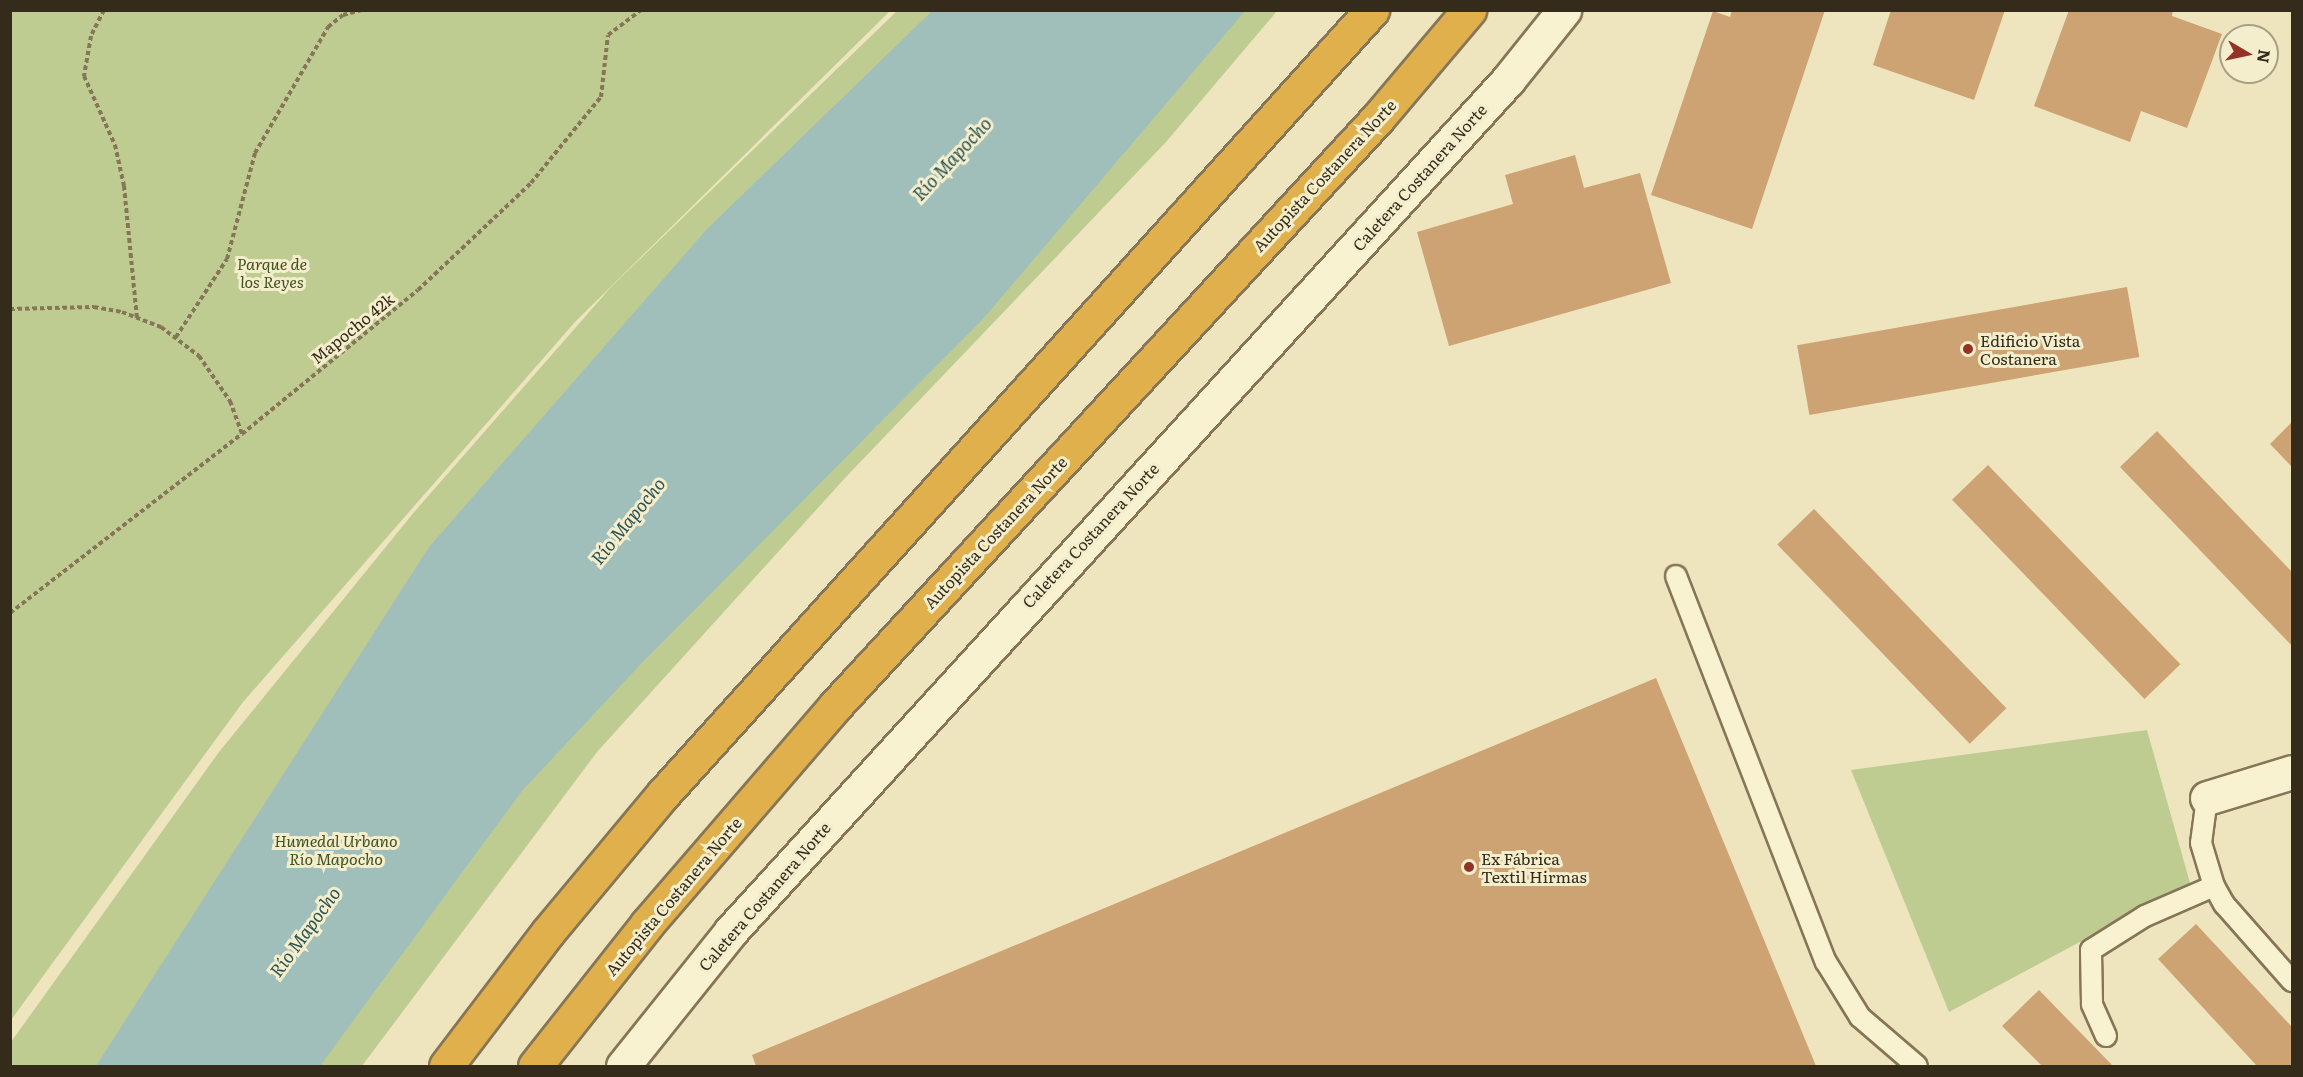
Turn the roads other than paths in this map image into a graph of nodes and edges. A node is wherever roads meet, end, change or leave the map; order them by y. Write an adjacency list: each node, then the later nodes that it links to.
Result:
1 (1372, 10): 10 (highway)
2 (1469, 10): 11 (highway, Autopista Costanera Norte)
3 (1564, 10): 12 (street, Caletera Costanera Norte)
4 (1676, 576): 13 (lane)
5 (2292, 772): 6 (street)
6 (2206, 798): 7 (lane)
7 (2214, 886): 8 (lane); 9 (lane)
8 (2292, 981)
9 (2106, 1036)
10 (446, 1066)
11 (536, 1066)
12 (623, 1066)
13 (1917, 1066)

